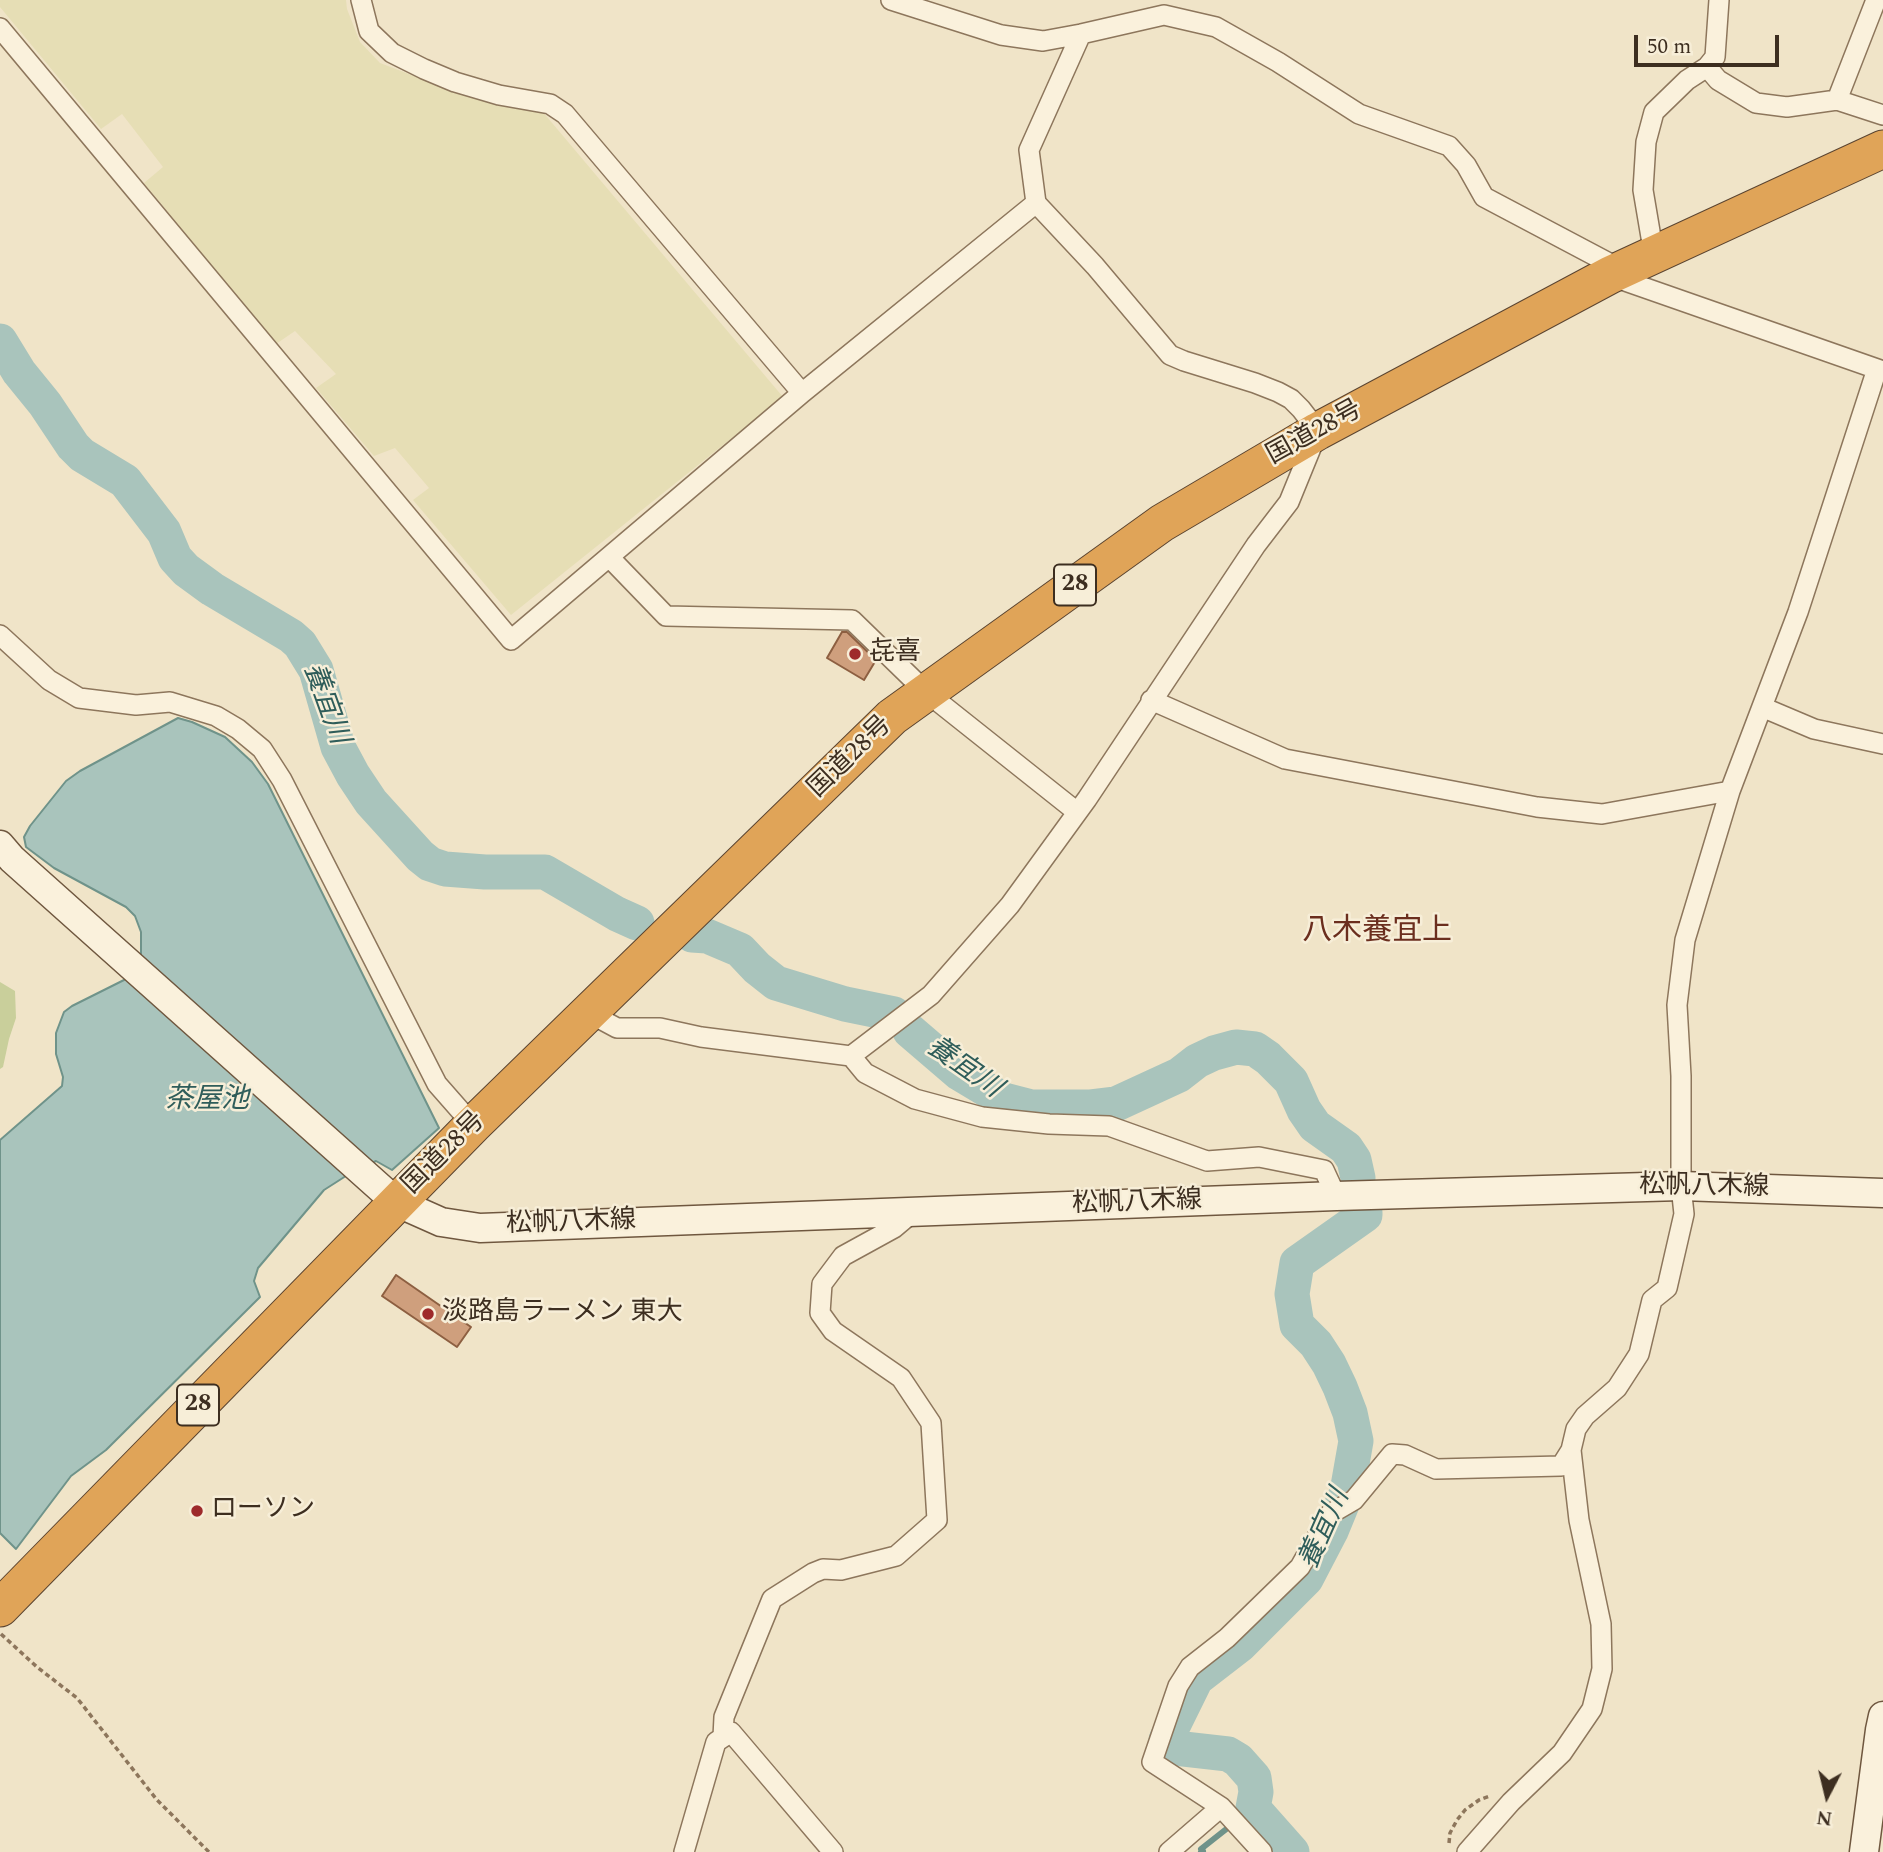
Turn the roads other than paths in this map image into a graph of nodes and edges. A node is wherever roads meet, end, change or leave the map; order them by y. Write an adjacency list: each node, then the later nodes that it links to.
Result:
1 (361, 0): 14 (street)
2 (891, 0): 6 (street)
3 (1719, 0): 7 (street)
4 (1876, 0): 8 (street)
5 (0, 28): 16 (street)
6 (1081, 34): 11 (street); 12 (street)
7 (1707, 67): 8 (street); 12 (street)
8 (1837, 100): 9 (street)
9 (1883, 115)
10 (1883, 149): 12 (highway, 国道28号 / 28)
11 (1036, 204): 14 (street); 15 (street)
12 (1629, 267): 13 (street); 15 (highway, 国道28号 / 28)
13 (1880, 370): 20 (street)
14 (802, 393): 16 (street)
15 (1318, 431): 18 (highway, 国道28号 / 28); 19 (street)
16 (609, 557): 18 (street)
17 (0, 635): 28 (street)
18 (926, 692): 24 (street); 26 (highway, 国道28号 / 28)
19 (1151, 700): 23 (street); 24 (street)
20 (1762, 707): 22 (street); 23 (street)
21 (1883, 737): 22 (street)
22 (1883, 743)
23 (1730, 791): 29 (street)
24 (1077, 812): 27 (street)
25 (0, 845): 32 (main road, 松帆八木線)
26 (589, 1013): 27 (street); 28 (highway, 国道28号 / 28)
27 (851, 1056): 31 (street)
28 (473, 1125): 32 (highway, 国道28号 / 28)
29 (1681, 1186): 30 (main road, 松帆八木線); 31 (main road, 松帆八木線); 34 (street)
30 (1883, 1193)
31 (1336, 1196): 33 (main road, 松帆八木線)
32 (396, 1202): 33 (main road, 松帆八木線); 35 (highway, 国道28号 / 28)
33 (913, 1212): 37 (street)
34 (1571, 1450): 38 (street); 43 (street)
35 (0, 1608)
36 (1883, 1717): 44 (main road)
37 (723, 1737): 39 (street); 40 (street)
38 (1224, 1810): 41 (street); 42 (street)
39 (684, 1852)
40 (833, 1852)
41 (1169, 1852)
42 (1262, 1852)
43 (1467, 1852)
44 (1864, 1852)

